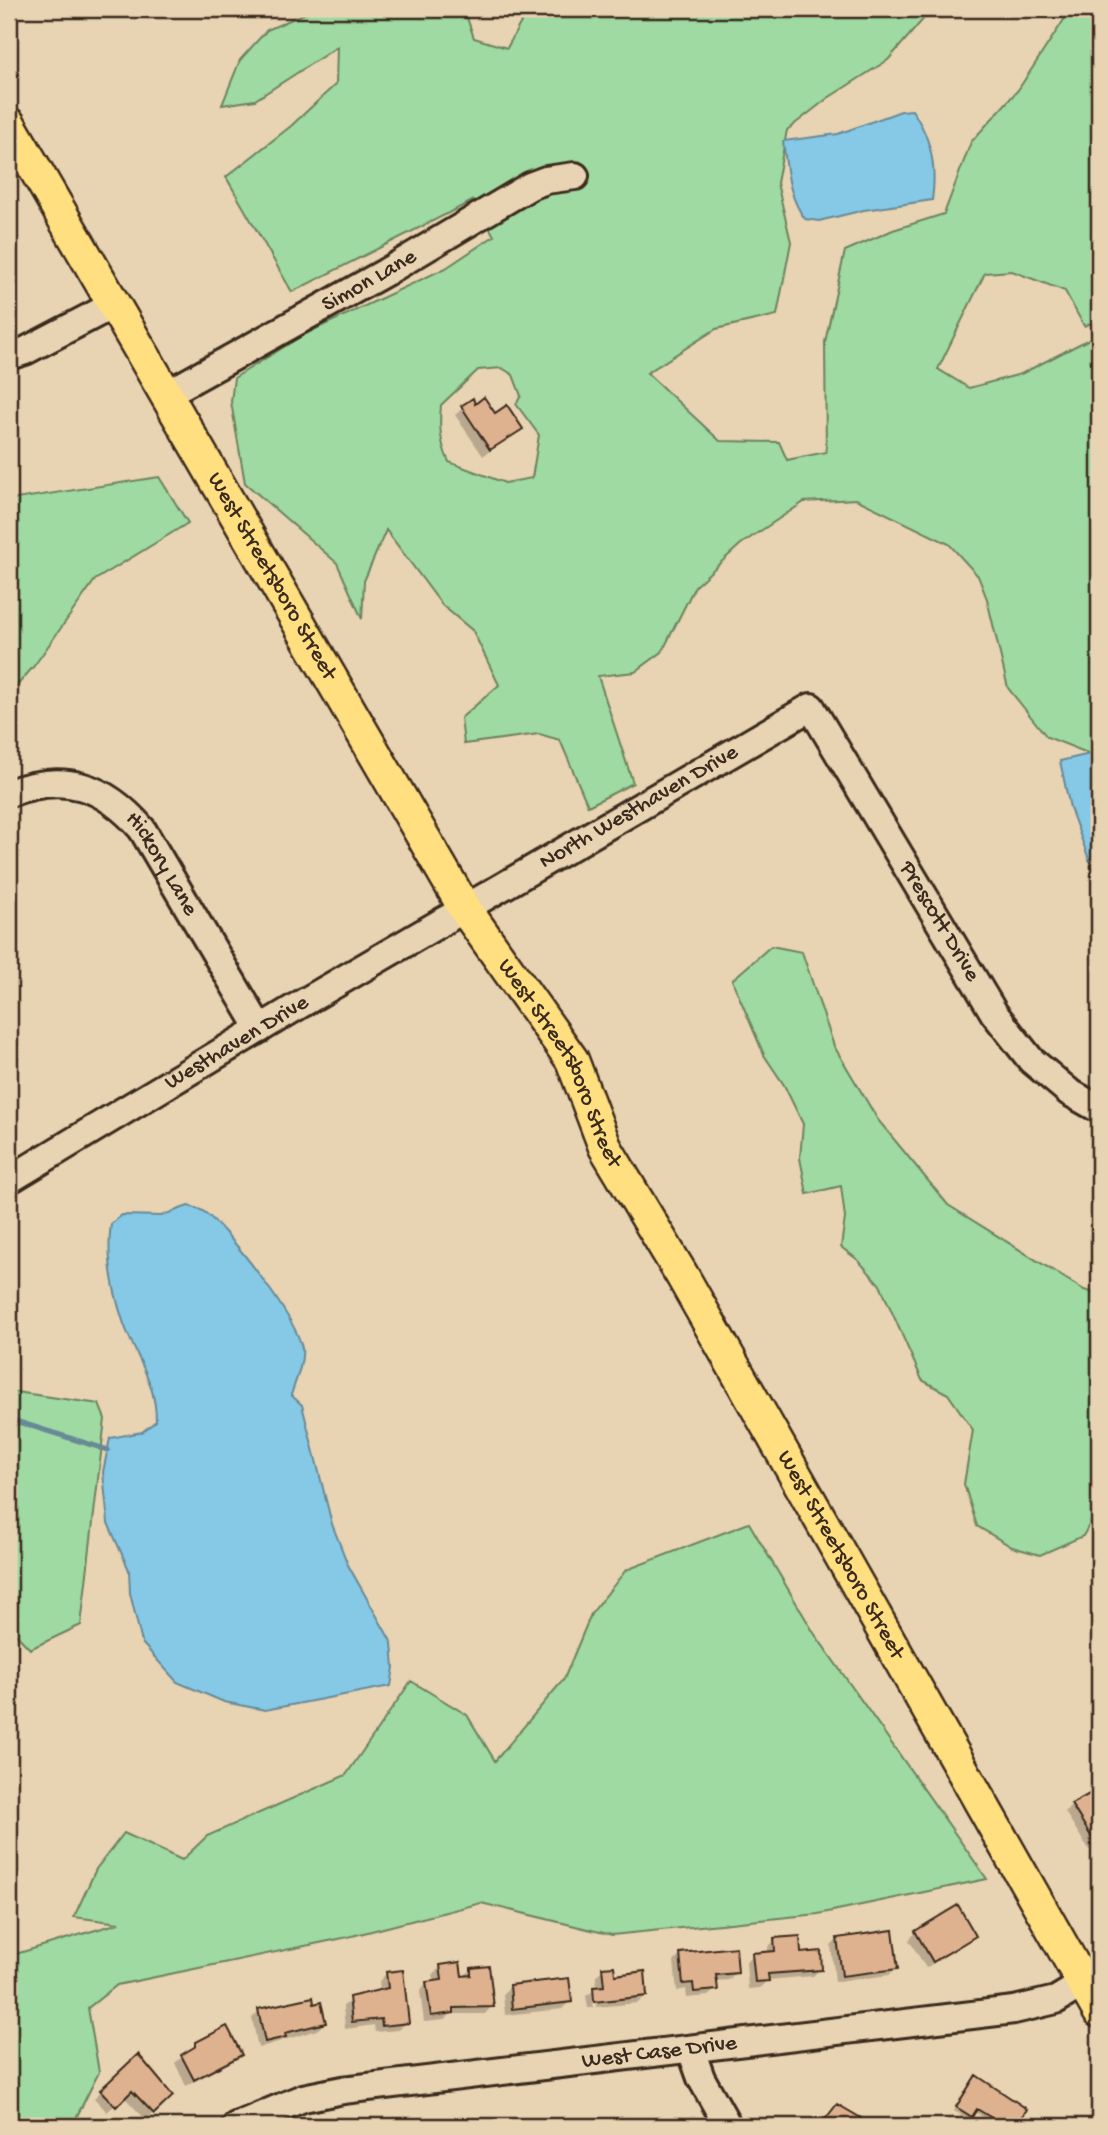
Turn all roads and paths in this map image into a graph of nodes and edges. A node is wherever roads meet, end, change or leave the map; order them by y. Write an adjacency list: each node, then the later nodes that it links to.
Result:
1 (9, 124): 3 (main road, West Streetsboro Street)
2 (575, 176): 5 (street, Simon Lane)
3 (113, 305): 4 (street); 5 (main road, West Streetsboro Street)
4 (9, 356)
5 (165, 395): 8 (main road, West Streetsboro Street)
6 (811, 707): 8 (street, North Westhaven Drive); 10 (street, Prescott Drive)
7 (9, 793): 9 (street, Hickory Lane)
8 (465, 909): 9 (street, Westhaven Drive); 12 (main road, West Streetsboro Street)
9 (260, 1029): 11 (street, Westhaven Drive)
10 (1099, 1109)
11 (9, 1180)
12 (1084, 1983): 13 (main road, West Streetsboro Street); 14 (street, West Case Drive)
13 (1099, 2011)
14 (691, 2050): 15 (street, West Case Drive); 16 (street)
15 (236, 2126)
16 (728, 2126)

